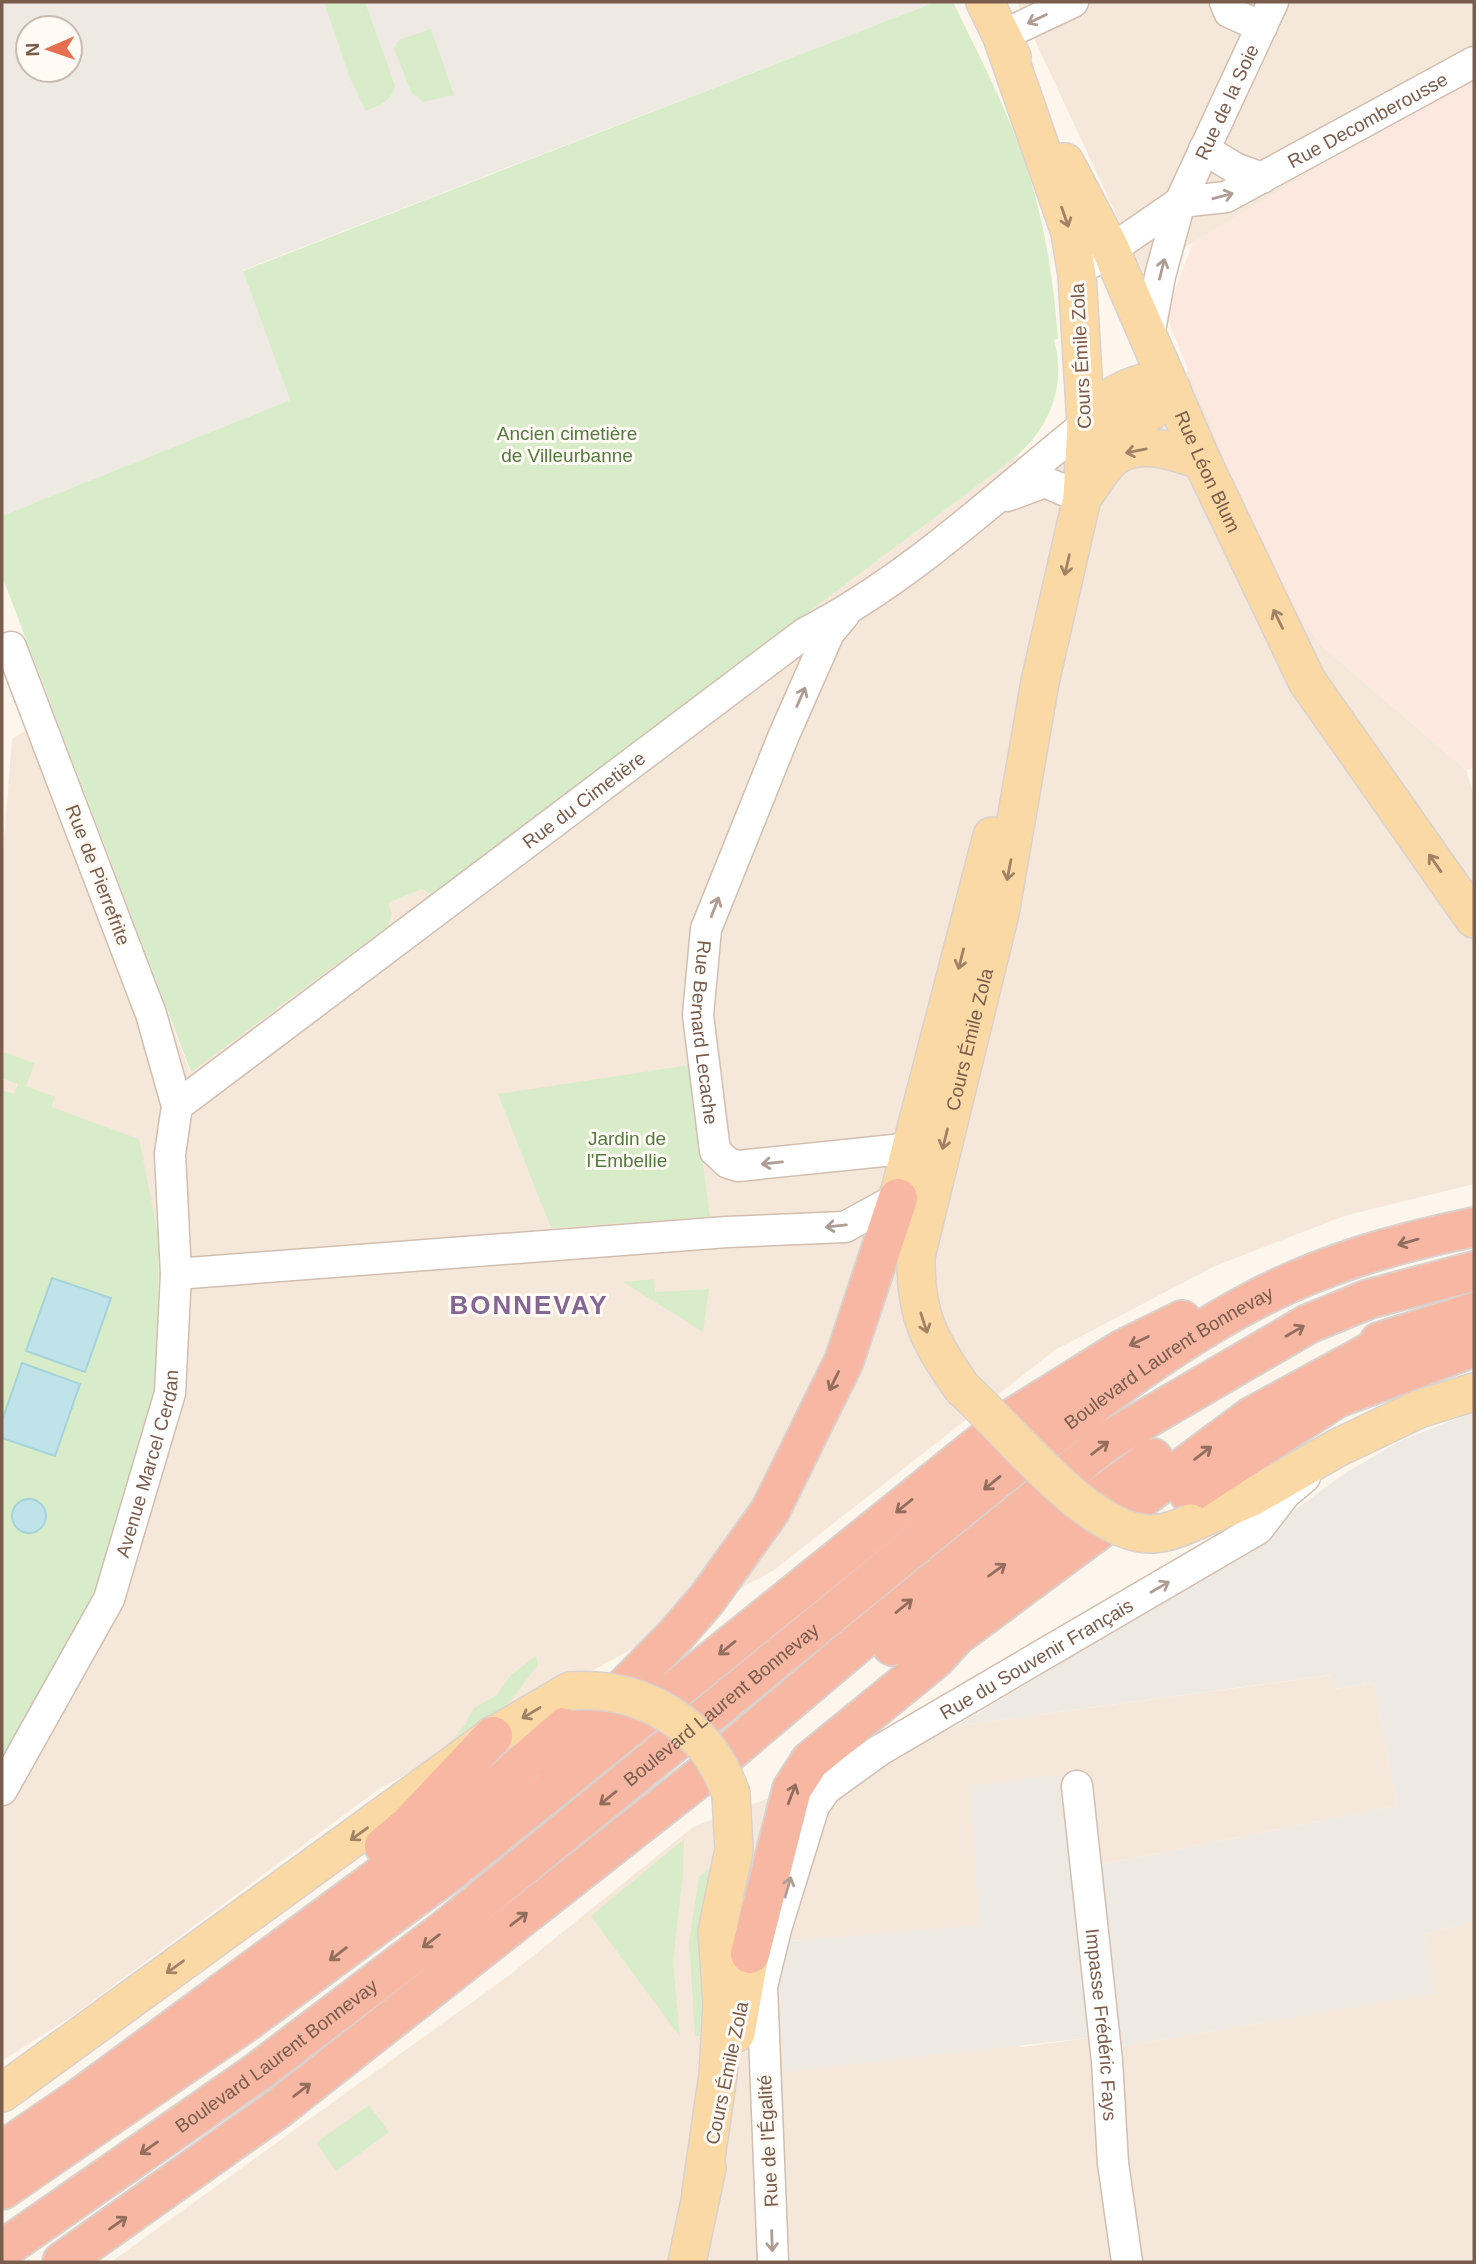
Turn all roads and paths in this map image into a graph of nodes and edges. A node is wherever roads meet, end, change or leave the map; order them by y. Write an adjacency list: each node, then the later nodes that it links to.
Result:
1 (985, 2): 5 (main road, Rue Léon Blum)
2 (1073, 2): 5 (street, one-way to 5)
3 (1225, 2): 4 (street)
4 (1268, 15): 7 (street, Rue de la Soie)
5 (1001, 36): 10 (main road, Rue Léon Blum); 11 (main road, Cours Émile Zola, one-way to 11)
6 (1474, 62): 8 (street, Rue Decomberousse)
7 (1205, 149): 8 (street); 9 (street, Rue de la Soie)
8 (1262, 178): 9 (street, one-way to 8)
9 (1180, 202): 10 (street); 12 (street, Rue de la Soie, one-way to 9)
10 (1110, 248): 11 (street); 12 (main road, Rue Léon Blum)
11 (1077, 275): 14 (main road, Cours Émile Zola)
12 (1149, 336): 13 (main road, Rue Léon Blum)
13 (1172, 390): 14 (main road); 15 (main road, Rue Léon Blum)
14 (1086, 424): 16 (main road, Cours Émile Zola); 17 (street, Rue du Cimetière)
15 (1202, 461): 16 (main road, one-way to 16); 21 (main road, Rue Léon Blum, one-way to 15)
16 (1082, 499): 17 (street, Rue du Cimetière); 20 (main road, Cours Émile Zola, one-way to 20)
17 (997, 500): 18 (street, Rue du Cimetière)
18 (846, 612): 22 (street, Rue du Cimetière); 23 (street, Rue Bernard Lecache, one-way to 18)
19 (11, 647): 22 (street, Rue de Pierrefrite)
20 (1040, 682): 23 (main road, Cours Émile Zola, one-way to 23); 34 (main road, Cours Émile Zola, one-way to 34, bridge)
21 (1474, 919)
22 (177, 1106): 27 (street, Avenue Marcel Cerdan)
23 (913, 1148): 24 (main road, Cours Émile Zola)
24 (898, 1198): 27 (street, one-way to 27); 36 (highway, one-way to 36)
25 (1474, 1227): 28 (highway, Boulevard Laurent Bonnevay, one-way to 28)
26 (1474, 1271): 38 (highway, Boulevard Laurent Bonnevay, one-way to 26)
27 (176, 1274): 40 (street, Avenue Marcel Cerdan)
28 (1248, 1303): 41 (highway, one-way to 41); 51 (highway, Boulevard Laurent Bonnevay, one-way to 51)
29 (1473, 1325): 30 (highway); 35 (highway)
30 (1402, 1335): 35 (highway, one-way to 30); 38 (highway, one-way to 30)
31 (1474, 1374): 34 (highway)
32 (1474, 1392): 33 (main road, Rue du Souvenir Français)
33 (1338, 1448): 34 (main road, Cours Émile Zola); 43 (street, Rue du Souvenir Français, one-way to 33)
34 (1191, 1523)
35 (935, 1659): 42 (highway, one-way to 35)
36 (635, 1675): 41 (highway); 48 (highway)
37 (493, 1736): 38 (main road, one-way to 37, bridge); 44 (main road, one-way to 44); 47 (highway)
38 (716, 1785): 49 (main road, Cours Émile Zola); 52 (highway, Boulevard Laurent Bonnevay, one-way to 38)
39 (1077, 1786): 55 (street, Impasse Frédéric Fays)
40 (2, 1790)
41 (452, 1870): 48 (highway, one-way to 48)
42 (750, 1954): 43 (main road, Cours Émile Zola)
43 (749, 2049): 49 (main road, Cours Émile Zola); 54 (street, Rue de l'Égalité, one-way to 54)
44 (35, 2069): 45 (street); 46 (main road)
45 (2, 2085)
46 (2, 2093)
47 (2, 2126)
48 (11, 2171): 50 (highway)
49 (701, 2192): 53 (main road, Cours Émile Zola)
50 (2, 2196)
51 (2, 2250)
52 (62, 2262)
53 (687, 2262)
54 (773, 2262)
55 (1127, 2262)

